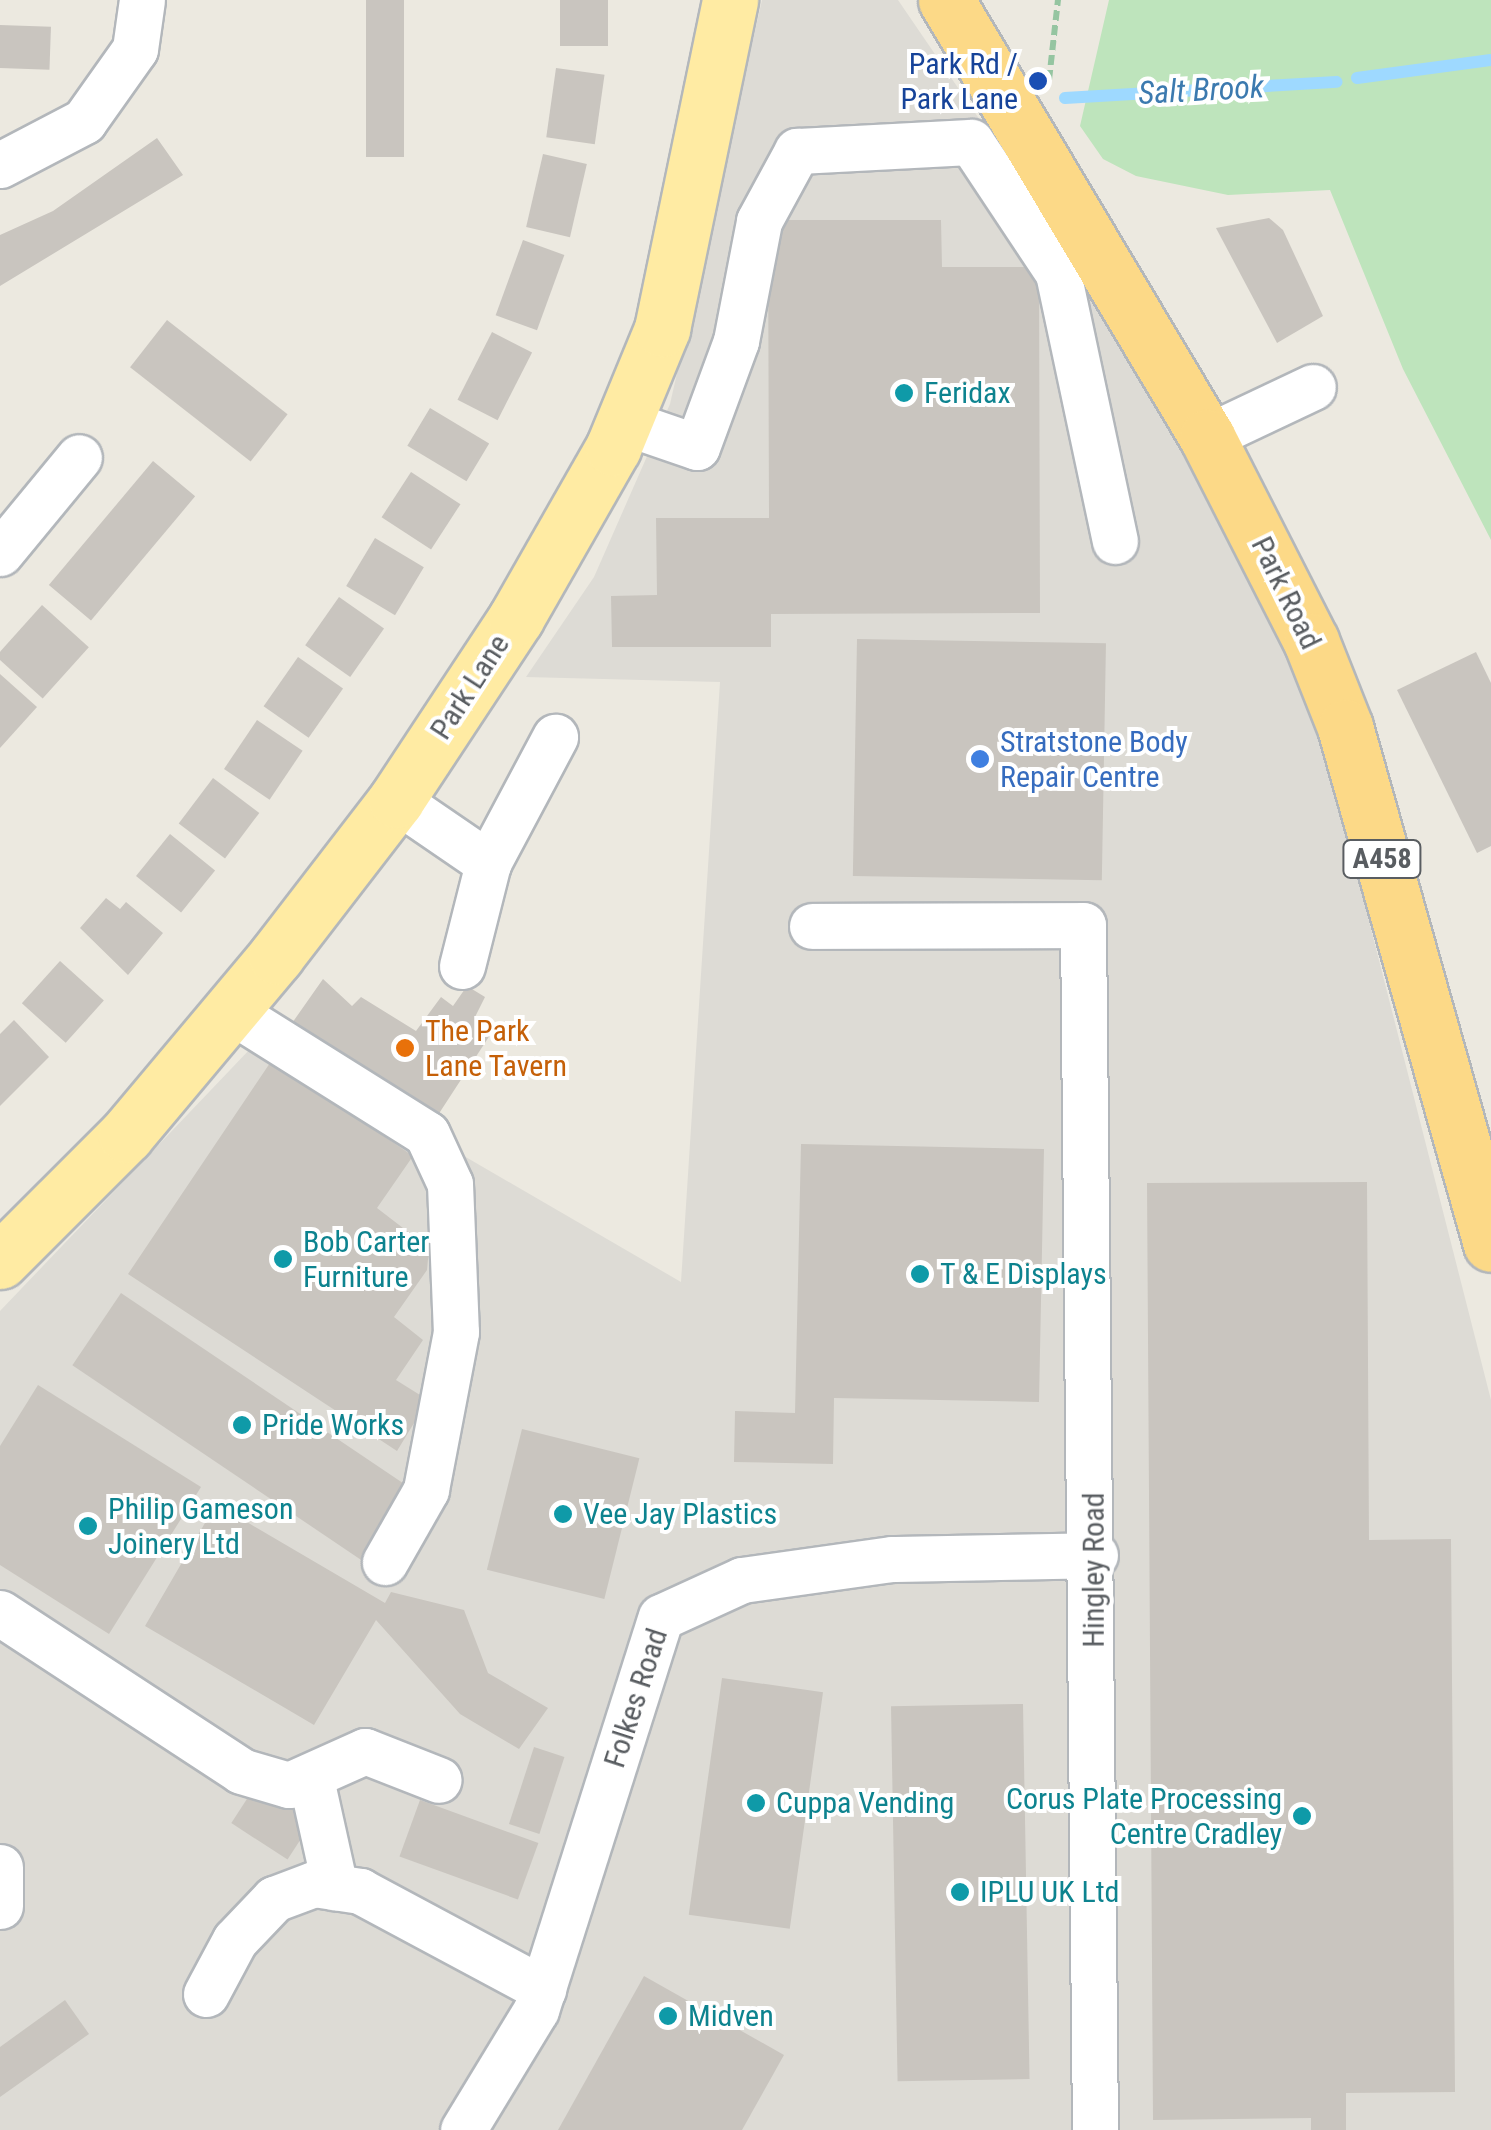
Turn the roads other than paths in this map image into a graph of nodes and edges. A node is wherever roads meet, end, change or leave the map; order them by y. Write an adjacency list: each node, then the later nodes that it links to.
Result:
1 (142, 0): 4 (street)
2 (730, 0): 6 (main road, Park Lane)
3 (946, 0): 7 (highway, Park Road / A458)
4 (0, 165)
5 (1314, 386): 7 (street)
6 (624, 422): 9 (street); 12 (main road, Park Lane)
7 (1208, 437): 17 (highway, Park Road / A458)
8 (78, 458): 10 (street)
9 (1114, 540)
10 (0, 553)
11 (555, 738): 13 (street)
12 (396, 800): 13 (street); 16 (main road, Park Lane)
13 (488, 863): 15 (street)
14 (812, 926): 19 (street, Hingley Road)
15 (462, 966)
16 (231, 1011): 18 (main road, Park Lane); 20 (street)
17 (1491, 1244)
18 (0, 1262)
19 (1095, 1555): 27 (street, Folkes Road); 30 (street, Hingley Road)
20 (385, 1562)
21 (0, 1613): 22 (street)
22 (311, 1779): 23 (street); 25 (street)
23 (439, 1780)
24 (0, 1867): 26 (street)
25 (335, 1887): 27 (street); 28 (street)
26 (0, 1906)
27 (543, 1989): 29 (street, Folkes Road)
28 (206, 1994)
29 (462, 2130)
30 (1095, 2130)

